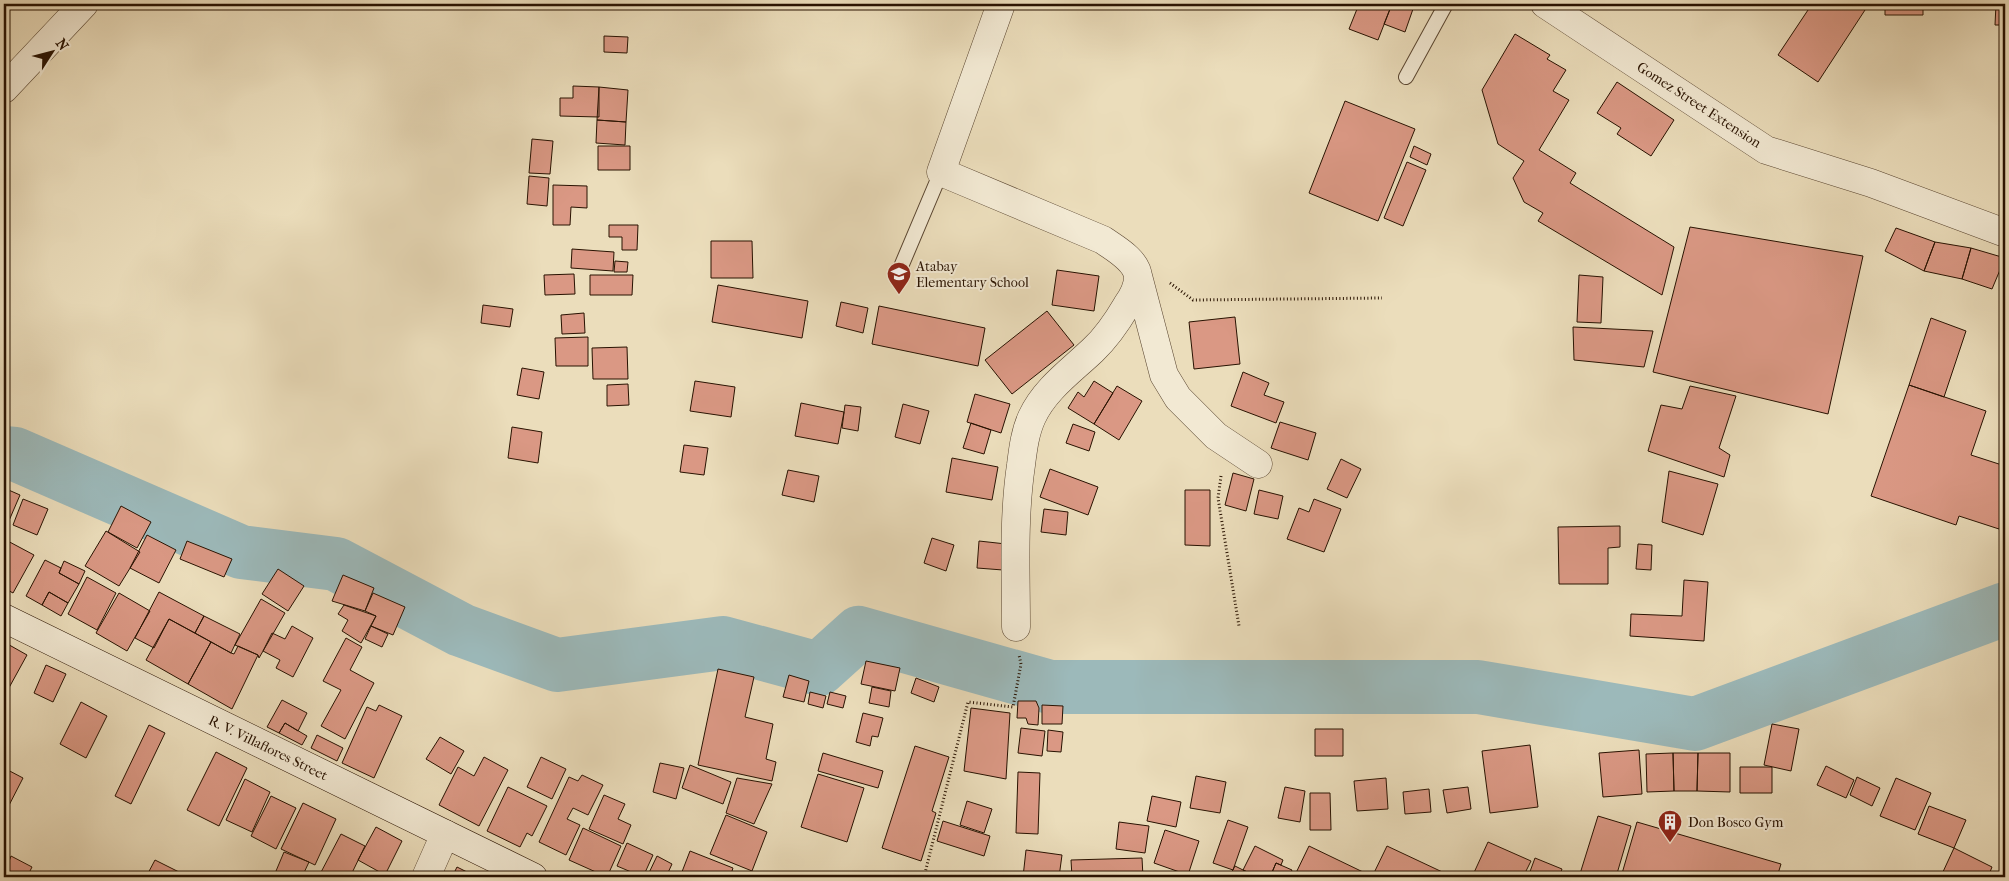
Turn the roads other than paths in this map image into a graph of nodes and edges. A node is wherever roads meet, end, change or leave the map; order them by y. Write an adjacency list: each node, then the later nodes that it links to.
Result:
1 (84, 4): 6 (street)
2 (1001, 4): 7 (street)
3 (1446, 4): 5 (lane)
4 (1545, 4): 8 (street, Gomez Street Extension)
5 (1406, 77)
6 (4, 89)
7 (941, 172): 9 (lane); 10 (street)
8 (2005, 233)
9 (900, 269)
10 (1138, 276): 11 (street); 13 (street)
11 (1258, 464)
12 (4, 618): 14 (street, R. V. Villaflores Street)
13 (1016, 628)
14 (445, 834): 15 (street); 16 (street, R. V. Villaflores Street)
15 (426, 877)
16 (533, 877)

